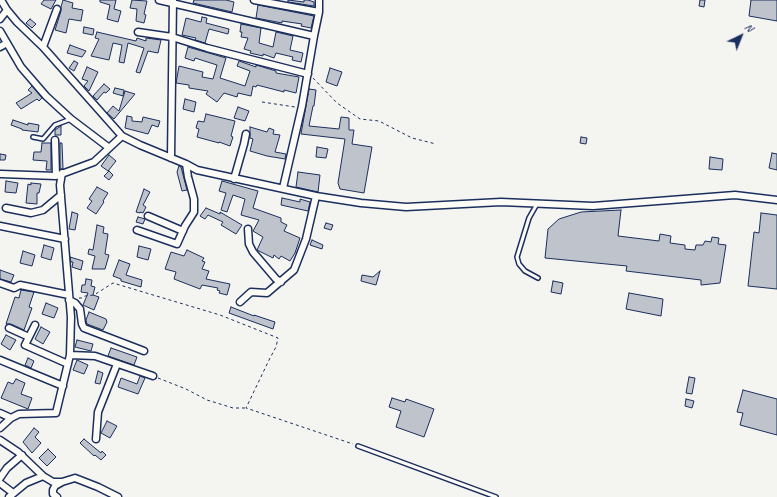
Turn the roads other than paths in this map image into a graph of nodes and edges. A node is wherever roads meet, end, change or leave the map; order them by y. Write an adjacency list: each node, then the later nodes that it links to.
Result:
1 (1, 0): 7 (street)
2 (159, 0): 5 (street)
3 (254, 0): 8 (street)
4 (319, 0): 8 (street)
5 (173, 2): 12 (street); 13 (street)
6 (57, 8): 16 (street)
7 (7, 10): 9 (street); 16 (street)
8 (319, 12): 12 (street)
9 (0, 19)
10 (0, 30): 14 (street)
11 (138, 32): 13 (street)
12 (314, 36): 17 (street)
13 (172, 37): 17 (street); 24 (street)
14 (7, 43): 15 (street); 18 (street)
15 (0, 47)
16 (43, 47): 21 (street)
17 (307, 76): 29 (street)
18 (71, 119): 20 (lane); 23 (street)
19 (246, 134): 28 (street)
20 (33, 136)
21 (122, 136): 23 (street); 24 (street)
22 (55, 140): 27 (street)
23 (108, 147): 27 (street)
24 (171, 158): 25 (street)
25 (186, 164): 28 (street); 39 (street)
26 (1, 174): 27 (street)
27 (59, 174): 30 (street)
28 (234, 178): 29 (street)
29 (283, 188): 31 (street)
30 (61, 195): 34 (street); 40 (street)
31 (316, 196): 33 (street); 42 (street)
32 (777, 200): 33 (street)
33 (537, 204): 41 (lane)
34 (6, 208)
35 (148, 216): 39 (street)
36 (0, 226): 40 (street)
37 (248, 229): 42 (street)
38 (136, 230): 39 (street)
39 (183, 231)
40 (65, 239): 44 (street)
41 (538, 278)
42 (281, 282): 45 (street)
43 (0, 283): 44 (street)
44 (69, 298): 49 (street); 50 (street)
45 (240, 302)
46 (35, 325): 48 (street)
47 (8, 328): 48 (street)
48 (29, 337): 52 (street)
49 (144, 351)
50 (70, 355): 52 (street); 53 (street)
51 (0, 360): 55 (street)
52 (68, 364): 55 (street)
53 (116, 364): 54 (street); 59 (street)
54 (153, 376)
55 (62, 386): 57 (street)
56 (0, 413): 57 (street)
57 (11, 418): 58 (street)
58 (0, 428)
59 (96, 439)
60 (0, 440): 62 (street)
61 (358, 446): 70 (lane)
62 (22, 455): 63 (street); 64 (street)
63 (43, 476): 65 (street); 67 (street)
64 (0, 478)
65 (62, 482): 68 (street); 69 (street)
66 (0, 483): 67 (street)
67 (11, 495)
68 (57, 497)
69 (118, 497)
70 (496, 497)

